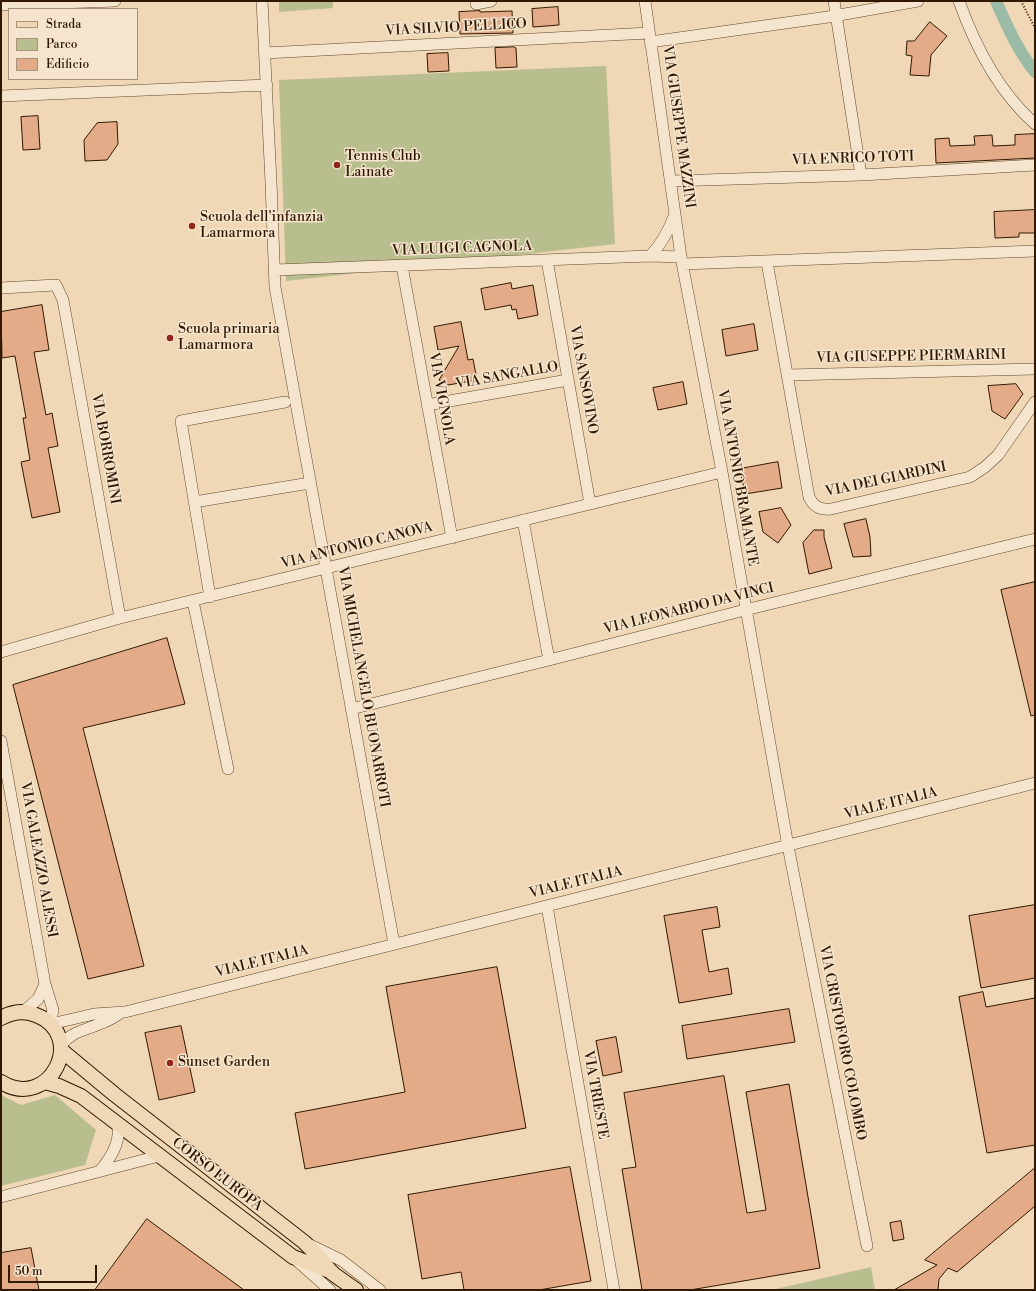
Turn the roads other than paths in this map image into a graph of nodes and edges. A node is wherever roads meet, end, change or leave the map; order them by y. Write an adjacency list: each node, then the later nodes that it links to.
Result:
1 (115, 1): 9 (street)
2 (262, 1): 12 (street, VIA MICHELANGELO BUONARROTI)
3 (491, 1): 8 (street)
4 (645, 1): 11 (street, VIA GIUSEPPE MAZZINI)
5 (834, 1): 10 (street)
6 (918, 1): 10 (street, VIA SILVIO PELLICO)
7 (959, 1): 15 (street)
8 (476, 4)
9 (1, 5)
10 (836, 16): 11 (street, VIA SILVIO PELLICO); 17 (street)
11 (650, 37): 12 (street, VIA SILVIO PELLICO); 18 (street, VIA GIUSEPPE MAZZINI)
12 (265, 53): 13 (street, VIA MICHELANGELO BUONARROTI)
13 (267, 85): 14 (street); 26 (street, VIA MICHELANGELO BUONARROTI)
14 (1, 96)
15 (1035, 124)
16 (1035, 165): 17 (street, VIA ENRICO TOTI)
17 (861, 175): 18 (street, VIA ENRICO TOTI)
18 (672, 181): 19 (street, VIA GIUSEPPE MAZZINI)
19 (676, 213): 21 (street); 23 (street, VIA GIUSEPPE MAZZINI)
20 (1035, 251): 24 (street, VIA LUIGI CAGNOLA)
21 (650, 256): 22 (street, VIA LUIGI CAGNOLA); 23 (street, VIA LUIGI CAGNOLA)
22 (547, 260): 25 (street, VIA LUIGI CAGNOLA); 30 (street, VIA SANSOVINO)
23 (682, 260): 24 (street, VIA LUIGI CAGNOLA); 34 (street, VIA ANTONIO BRAMANTE)
24 (767, 262): 29 (street, VIA DEI GIARDINI)
25 (402, 266): 26 (street, VIA LUIGI CAGNOLA); 33 (street, VIA VIGNOLA)
26 (274, 270): 35 (street, VIA MICHELANGELO BUONARROTI)
27 (1, 288): 45 (street, VIA BORROMINI)
28 (1035, 369): 29 (street, VIA GIUSEPPE PIERMARINI)
29 (787, 375): 32 (street, VIA DEI GIARDINI)
30 (568, 380): 33 (street, VIA SANGALLO); 37 (street, VIA SANSOVINO)
31 (285, 402): 36 (street)
32 (1035, 402)
33 (427, 405): 39 (street, VIA VIGNOLA)
34 (722, 472): 37 (street, VIA ANTONIO CANOVA); 44 (street, VIA ANTONIO BRAMANTE)
35 (310, 482): 36 (street); 41 (street, VIA MICHELANGELO BUONARROTI)
36 (194, 502): 42 (street)
37 (590, 504): 38 (street, VIA ANTONIO CANOVA)
38 (523, 520): 39 (street, VIA ANTONIO CANOVA); 47 (street)
39 (452, 538): 41 (street, VIA ANTONIO CANOVA)
40 (1035, 539): 44 (street, VIA LEONARDO DA VINCI)
41 (326, 568): 42 (street, VIA ANTONIO CANOVA); 48 (street, VIA MICHELANGELO BUONARROTI)
42 (210, 597): 43 (street, VIA ANTONIO CANOVA)
43 (193, 601): 45 (street, VIA ANTONIO CANOVA); 50 (street)
44 (745, 610): 47 (street, VIA LEONARDO DA VINCI); 52 (street, VIA ANTONIO BRAMANTE)
45 (120, 618): 46 (street, VIA ANTONIO CANOVA)
46 (1, 652)
47 (550, 660): 48 (street, VIA LEONARDO DA VINCI)
48 (351, 709): 54 (street, VIA MICHELANGELO BUONARROTI)
49 (1, 742): 55 (street, VIA GALEAZZO ALESSI)
50 (228, 768)
51 (1035, 784): 52 (street, VIALE ITALIA)
52 (788, 846): 53 (street, VIALE ITALIA); 67 (street, VIA CRISTOFORO COLOMBO)
53 (547, 906): 54 (street, VIALE ITALIA); 73 (street, VIA TRIESTE)
54 (394, 944): 57 (street, VIALE ITALIA)
55 (44, 984): 56 (street); 58 (street, VIA GALEAZZO ALESSI)
56 (9, 1012): 58 (main road)
57 (125, 1012): 58 (street, VIALE ITALIA); 59 (street, VIALE ITALIA)
58 (51, 1024): 59 (main road)
59 (61, 1048): 61 (main road); 66 (main road, CORSO EUROPA)
60 (1, 1082): 61 (main road)
61 (45, 1082): 62 (main road, CORSO EUROPA)
62 (118, 1126): 63 (main road, CORSO EUROPA); 64 (street)
63 (159, 1156): 64 (street); 68 (main road, CORSO EUROPA)
64 (100, 1171): 65 (street)
65 (1, 1197)
66 (304, 1242): 69 (main road); 72 (street, CORSO EUROPA)
67 (867, 1246)
68 (293, 1257): 69 (main road); 70 (street, CORSO EUROPA)
69 (332, 1273): 71 (main road)
70 (330, 1290)
71 (356, 1290)
72 (380, 1290)
73 (614, 1290)

